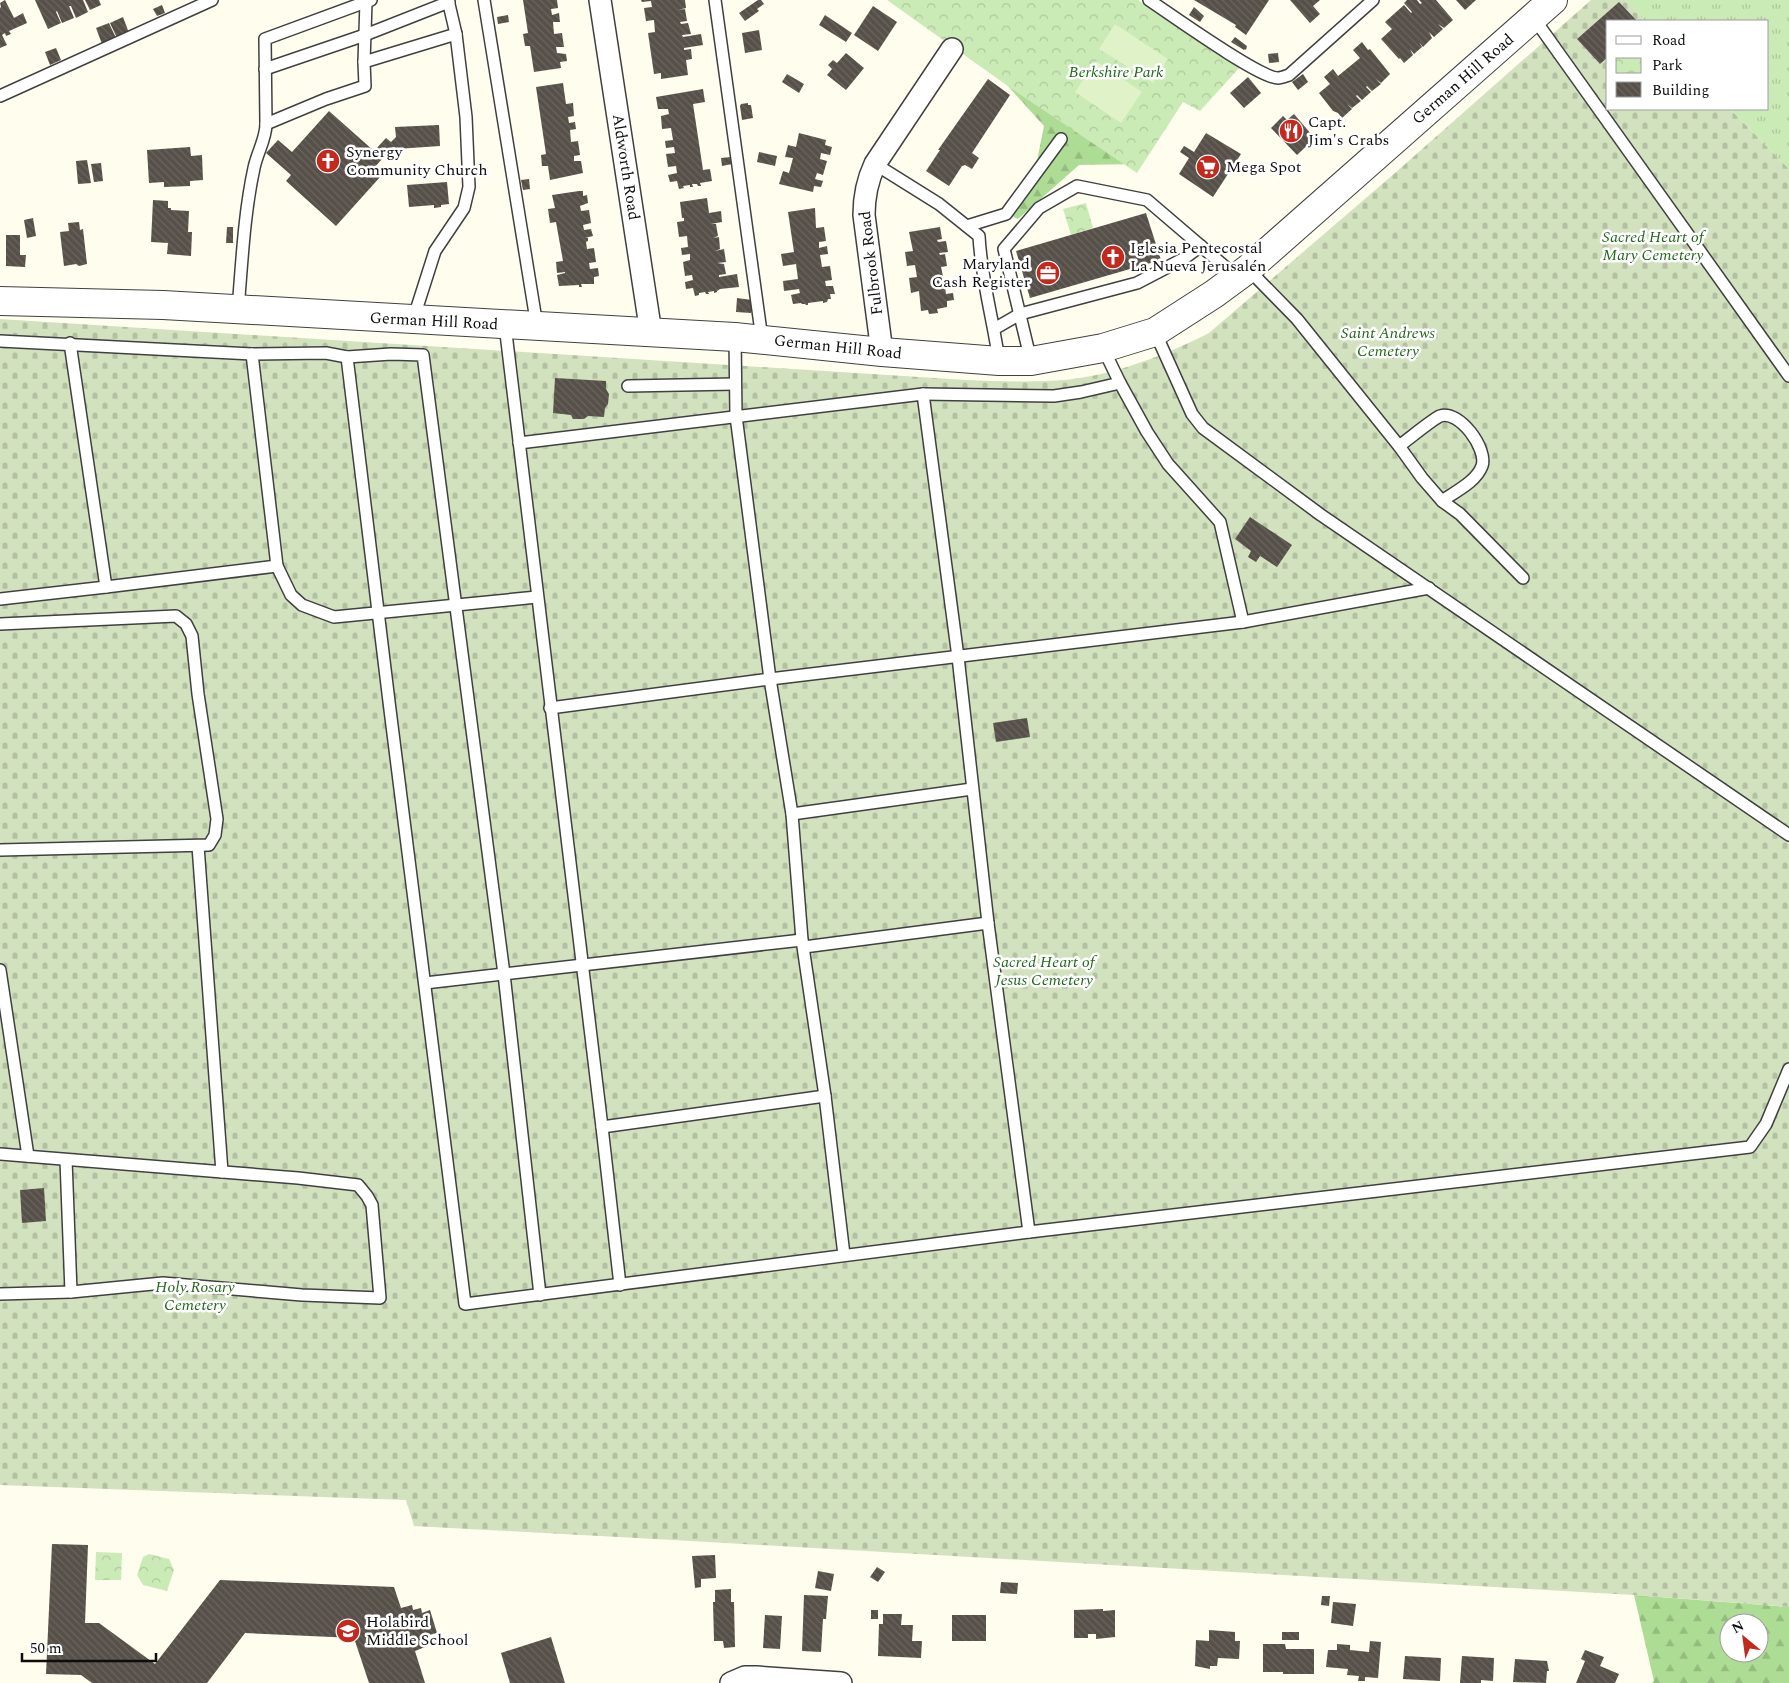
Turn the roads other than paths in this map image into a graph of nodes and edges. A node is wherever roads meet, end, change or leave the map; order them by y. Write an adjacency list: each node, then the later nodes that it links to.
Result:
1 (212, 0): 15 (lane)
2 (484, 0): 29 (lane)
3 (600, 0): 32 (street, Aldworth Road)
4 (715, 0): 34 (lane)
5 (1149, 0): 6 (lane)
6 (1373, 0)
7 (368, 1): 11 (lane); 14 (lane)
8 (449, 1): 10 (lane); 11 (lane)
9 (1543, 9): 16 (lane); 23 (street, German Hill Road)
10 (456, 34): 13 (lane); 27 (lane)
11 (365, 35): 13 (lane); 14 (lane)
12 (952, 49): 20 (street, Fulbrook Road)
13 (364, 62): 18 (lane)
14 (266, 69): 18 (lane)
15 (0, 96)
16 (1606, 103)
17 (1611, 110): 43 (lane)
18 (266, 124): 25 (lane)
19 (1061, 139): 21 (lane)
20 (875, 164): 21 (lane); 38 (street, Fulbrook Road)
21 (967, 226): 30 (lane)
22 (1201, 246): 23 (lane); 26 (lane); 26 (lane)
23 (1242, 273): 31 (street, German Hill Road); 50 (lane)
24 (0, 302): 25 (street, German Hill Road)
25 (238, 309): 27 (street, German Hill Road)
26 (1020, 314): 30 (lane); 41 (lane)
27 (414, 320): 28 (street, German Hill Road)
28 (505, 325): 29 (street, German Hill Road); 49 (lane)
29 (538, 326): 32 (street, German Hill Road)
30 (994, 329): 42 (lane)
31 (1155, 332): 37 (street, German Hill Road); 55 (lane)
32 (651, 333): 33 (street, German Hill Road)
33 (735, 337): 34 (street, German Hill Road); 45 (lane)
34 (762, 339): 38 (street, German Hill Road)
35 (0, 340): 36 (lane)
36 (70, 343): 39 (lane); 54 (lane)
37 (1103, 348): 41 (street, German Hill Road); 44 (lane)
38 (882, 352): 42 (street, German Hill Road)
39 (252, 354): 40 (lane); 52 (lane)
40 (347, 357): 58 (lane); 59 (lane)
41 (1031, 360): 42 (street, German Hill Road)
42 (999, 361)
43 (1789, 376)
44 (1120, 383): 47 (lane); 60 (lane)
45 (735, 384): 46 (lane); 48 (lane)
46 (628, 386)
47 (923, 394): 48 (lane); 62 (lane)
48 (736, 416): 49 (lane); 63 (lane)
49 (519, 443): 56 (lane)
50 (1399, 446): 51 (lane); 51 (lane)
51 (1442, 501): 53 (lane)
52 (277, 566): 54 (lane); 59 (lane)
53 (1523, 578)
54 (106, 587): 57 (lane)
55 (1429, 588): 60 (lane); 67 (lane)
56 (537, 597): 58 (lane); 64 (lane)
57 (0, 599)
58 (455, 605): 59 (lane); 74 (lane)
59 (377, 613): 75 (lane)
60 (1243, 622): 62 (lane)
61 (0, 624): 68 (lane)
62 (958, 657): 63 (lane); 65 (lane)
63 (770, 679): 64 (lane); 66 (lane)
64 (550, 708): 72 (lane)
65 (972, 789): 66 (lane); 70 (lane)
66 (792, 814): 71 (lane)
67 (1789, 835)
68 (198, 846): 69 (lane); 82 (lane)
69 (0, 850)
70 (988, 923): 71 (lane); 83 (lane)
71 (803, 943): 72 (lane); 77 (lane)
72 (582, 965): 74 (lane); 78 (lane)
73 (0, 970): 80 (lane)
74 (504, 974): 75 (lane); 88 (lane)
75 (425, 983): 88 (lane)
76 (1789, 1069): 83 (lane)
77 (825, 1096): 78 (lane); 84 (lane)
78 (602, 1127): 85 (lane)
79 (0, 1154): 80 (lane)
80 (28, 1156): 81 (lane)
81 (66, 1160): 82 (lane); 86 (lane)
82 (222, 1172): 86 (lane)
83 (1029, 1232): 84 (lane)
84 (844, 1255): 85 (lane)
85 (620, 1285): 88 (lane)
86 (71, 1292): 87 (lane)
87 (0, 1294)
88 (540, 1295)
89 (731, 1683): 90 (street)
90 (841, 1683)

